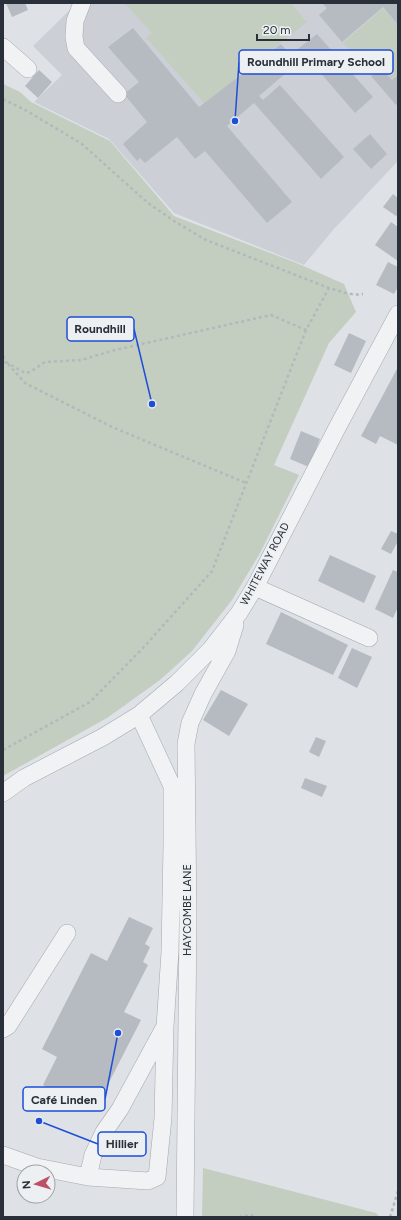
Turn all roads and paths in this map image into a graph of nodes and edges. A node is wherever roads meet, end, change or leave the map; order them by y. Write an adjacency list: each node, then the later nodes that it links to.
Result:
1 (82, 3): 4 (street)
2 (3, 47): 3 (street)
3 (28, 69)
4 (118, 94)
5 (3, 99): 6 (path)
6 (329, 288): 7 (path); 9 (path)
7 (363, 294)
8 (398, 314): 13 (street, WHITEWAY ROAD)
9 (306, 330): 11 (path); 12 (path)
10 (3, 356): 11 (path)
11 (5, 362): 12 (path)
12 (246, 483): 17 (path)
13 (255, 587): 14 (street, WHITEWAY ROAD); 15 (street)
14 (239, 613): 16 (street, WHITEWAY ROAD); 25 (street, HAYCOMBE LANE)
15 (369, 638)
16 (139, 715): 18 (street, WHITEWAY ROAD); 20 (street)
17 (3, 750)
18 (3, 793)
19 (67, 933): 21 (street)
20 (165, 1026): 23 (street); 23 (street)
21 (3, 1029)
22 (3, 1155): 23 (street)
23 (88, 1177)
24 (398, 1191): 28 (path)
25 (185, 1217)
26 (239, 1217): 27 (path)
27 (257, 1217)
28 (390, 1217)

